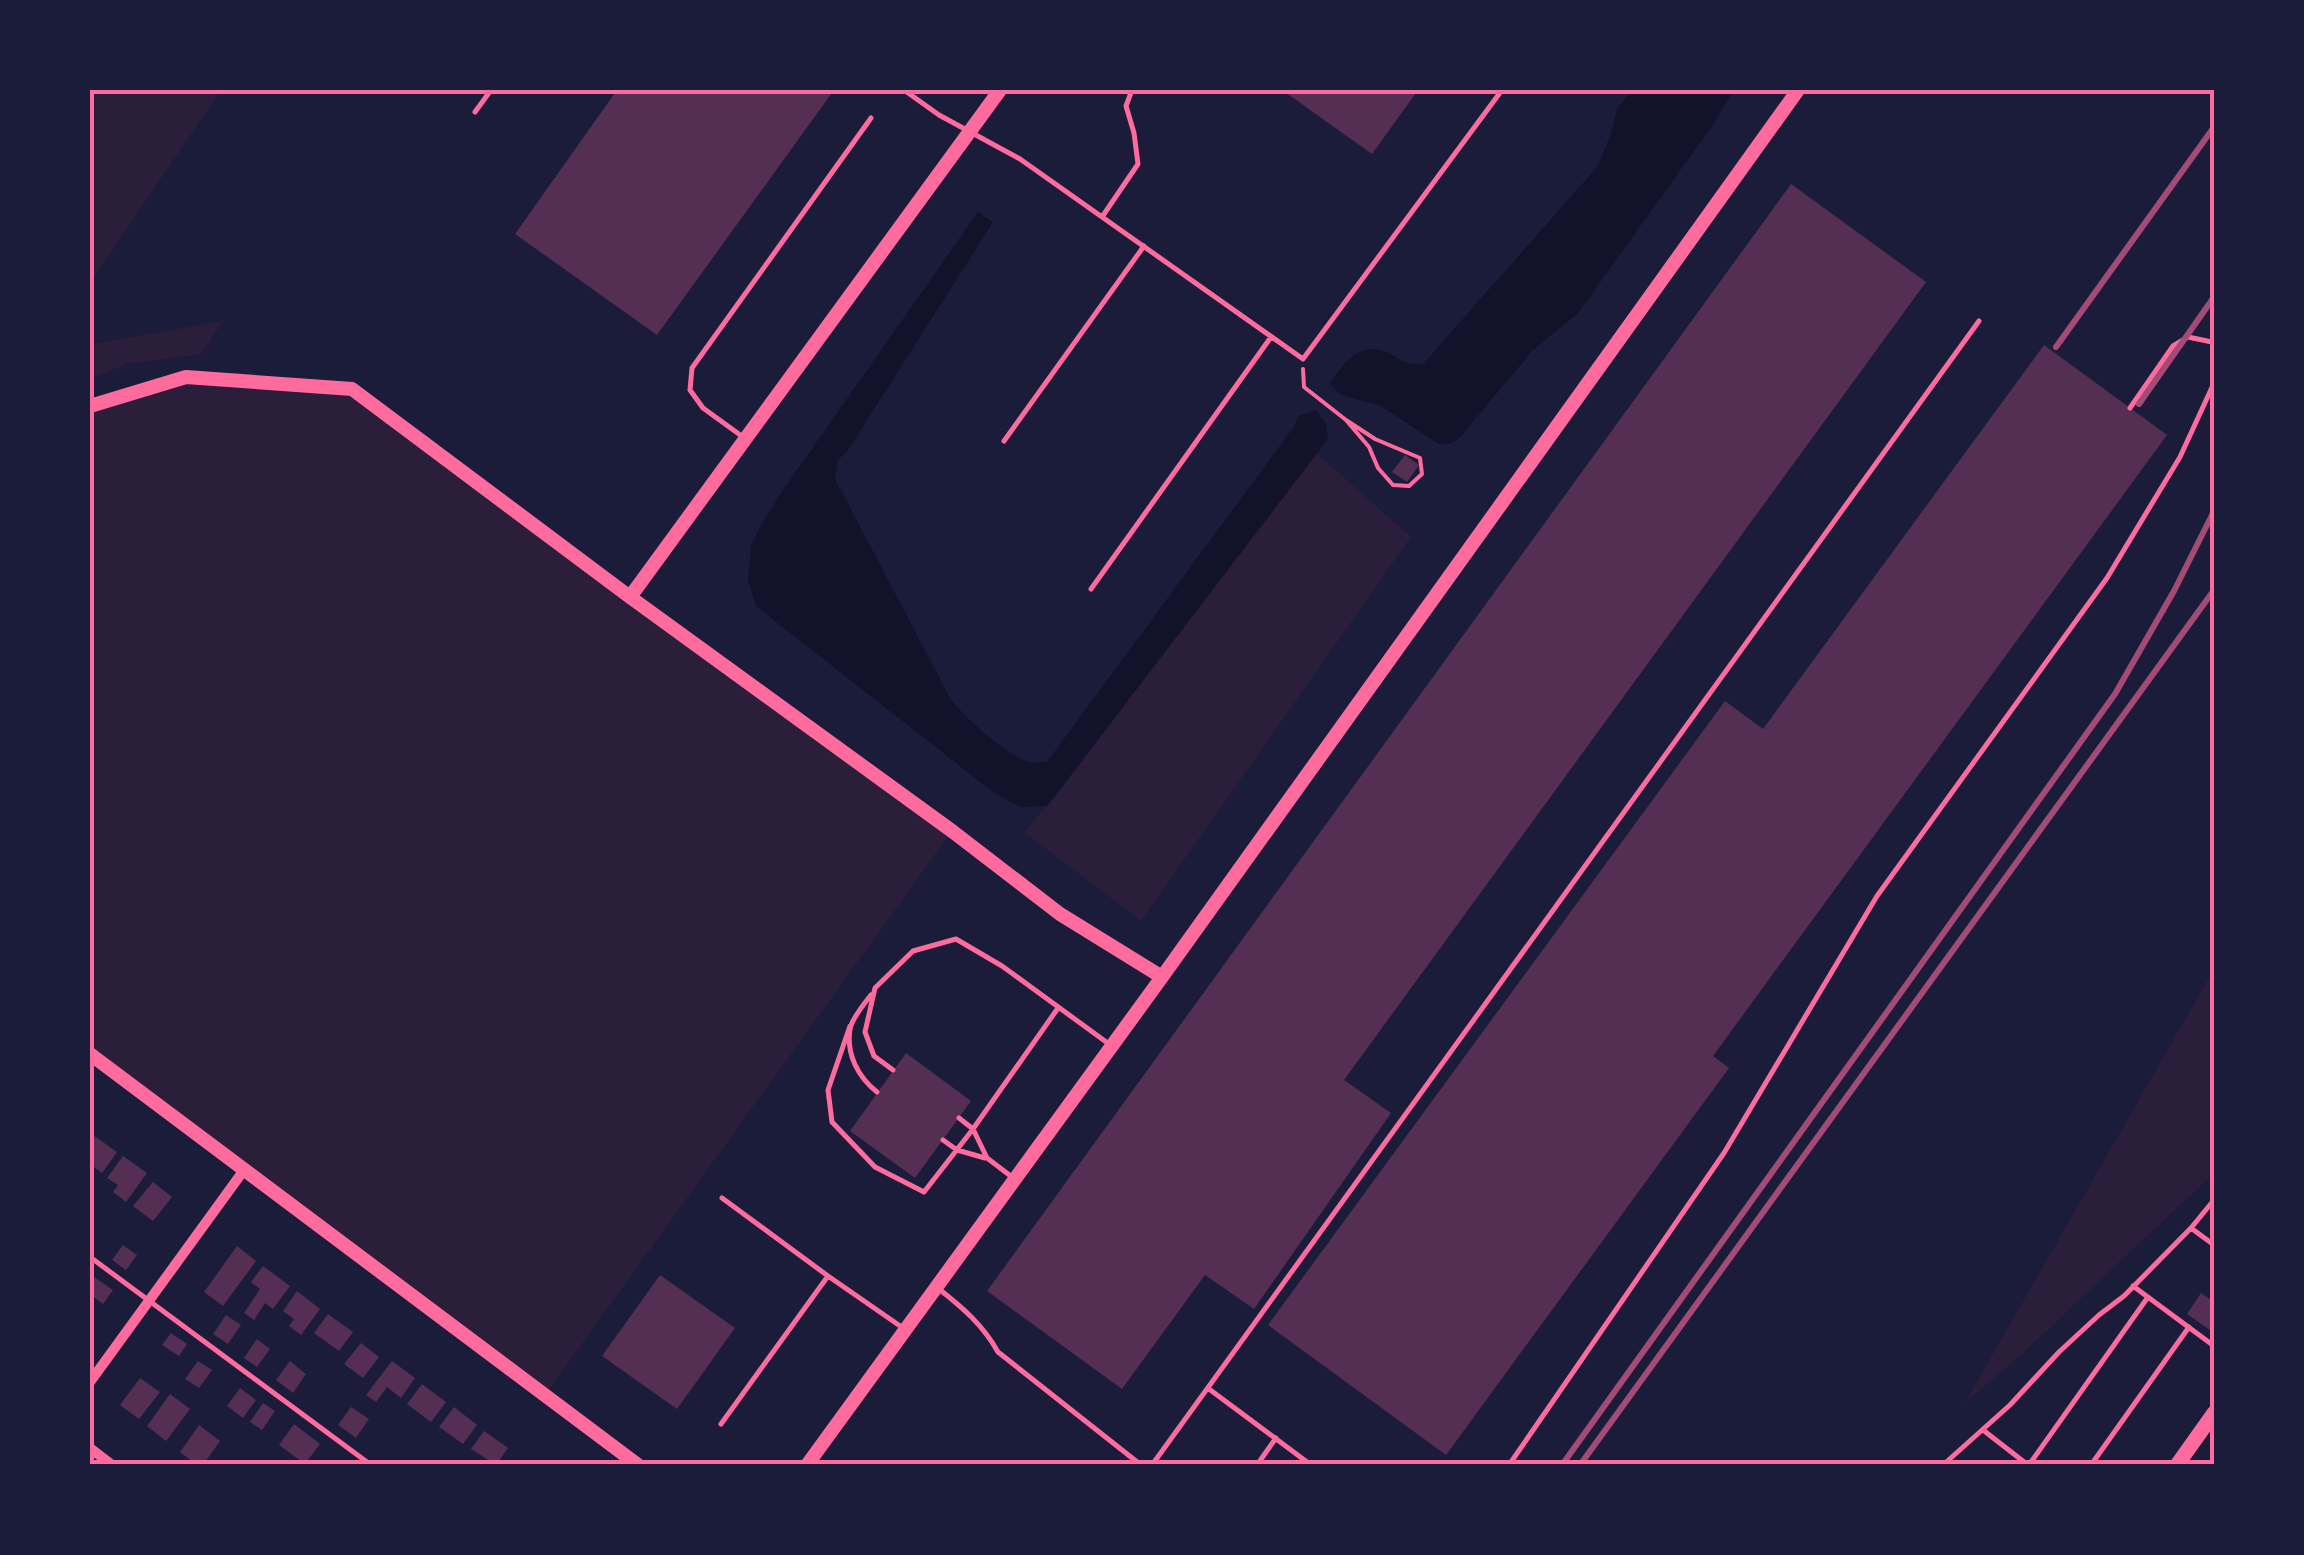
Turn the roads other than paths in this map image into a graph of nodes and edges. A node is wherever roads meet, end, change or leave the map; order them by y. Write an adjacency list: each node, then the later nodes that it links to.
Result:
1 (491, 90): 7 (lane)
2 (904, 90): 9 (lane)
3 (1000, 90): 9 (street)
4 (1132, 90): 10 (lane)
5 (1502, 90): 13 (lane)
6 (1798, 90): 22 (street)
7 (474, 112)
8 (871, 118): 18 (lane)
9 (969, 132): 10 (lane); 18 (street)
10 (1102, 217): 11 (lane)
11 (1144, 246): 13 (lane); 19 (lane)
12 (1979, 321): 51 (lane)
13 (1272, 336): 20 (lane)
14 (2214, 348): 17 (lane)
15 (2214, 383): 66 (lane)
16 (90, 406): 21 (street)
17 (2130, 408)
18 (746, 439): 21 (street)
19 (1004, 440)
20 (1091, 588)
21 (630, 597): 22 (street)
22 (1162, 977): 26 (street)
23 (875, 988): 24 (lane); 25 (lane); 28 (lane)
24 (1058, 1008): 26 (lane); 31 (lane)
25 (850, 1026): 29 (lane); 33 (lane)
26 (1112, 1046): 36 (street)
27 (90, 1054): 35 (street)
28 (894, 1070)
29 (877, 1092)
30 (959, 1118): 31 (lane)
31 (973, 1129): 33 (lane); 34 (lane)
32 (943, 1140): 33 (lane)
33 (957, 1150): 34 (lane)
34 (986, 1158): 36 (lane)
35 (244, 1170): 46 (street); 57 (street)
36 (1015, 1179): 44 (street)
37 (722, 1198): 42 (lane)
38 (2214, 1200): 39 (lane)
39 (2191, 1228): 40 (lane); 43 (lane)
40 (2214, 1245)
41 (90, 1258): 46 (lane)
42 (828, 1276): 48 (lane); 53 (lane)
43 (2133, 1286): 45 (lane); 54 (lane)
44 (936, 1287): 48 (street); 63 (lane)
45 (2148, 1297): 47 (lane); 68 (lane)
46 (148, 1301): 50 (street); 60 (lane)
47 (2189, 1327): 49 (lane); 69 (lane)
48 (905, 1330): 62 (street)
49 (2214, 1346)
50 (90, 1382)
51 (1209, 1390): 55 (lane); 64 (lane)
52 (2214, 1413): 70 (main road)
53 (721, 1424)
54 (1983, 1430): 67 (lane); 68 (lane)
55 (1276, 1438): 58 (lane); 65 (lane)
56 (90, 1448): 59 (street)
57 (621, 1460): 61 (street)
58 (1307, 1464)
59 (112, 1465)
60 (371, 1465)
61 (638, 1465)
62 (807, 1465)
63 (1140, 1465)
64 (1152, 1465)
65 (1257, 1465)
66 (1510, 1465)
67 (1944, 1465)
68 (2029, 1465)
69 (2091, 1465)
70 (2176, 1465)

